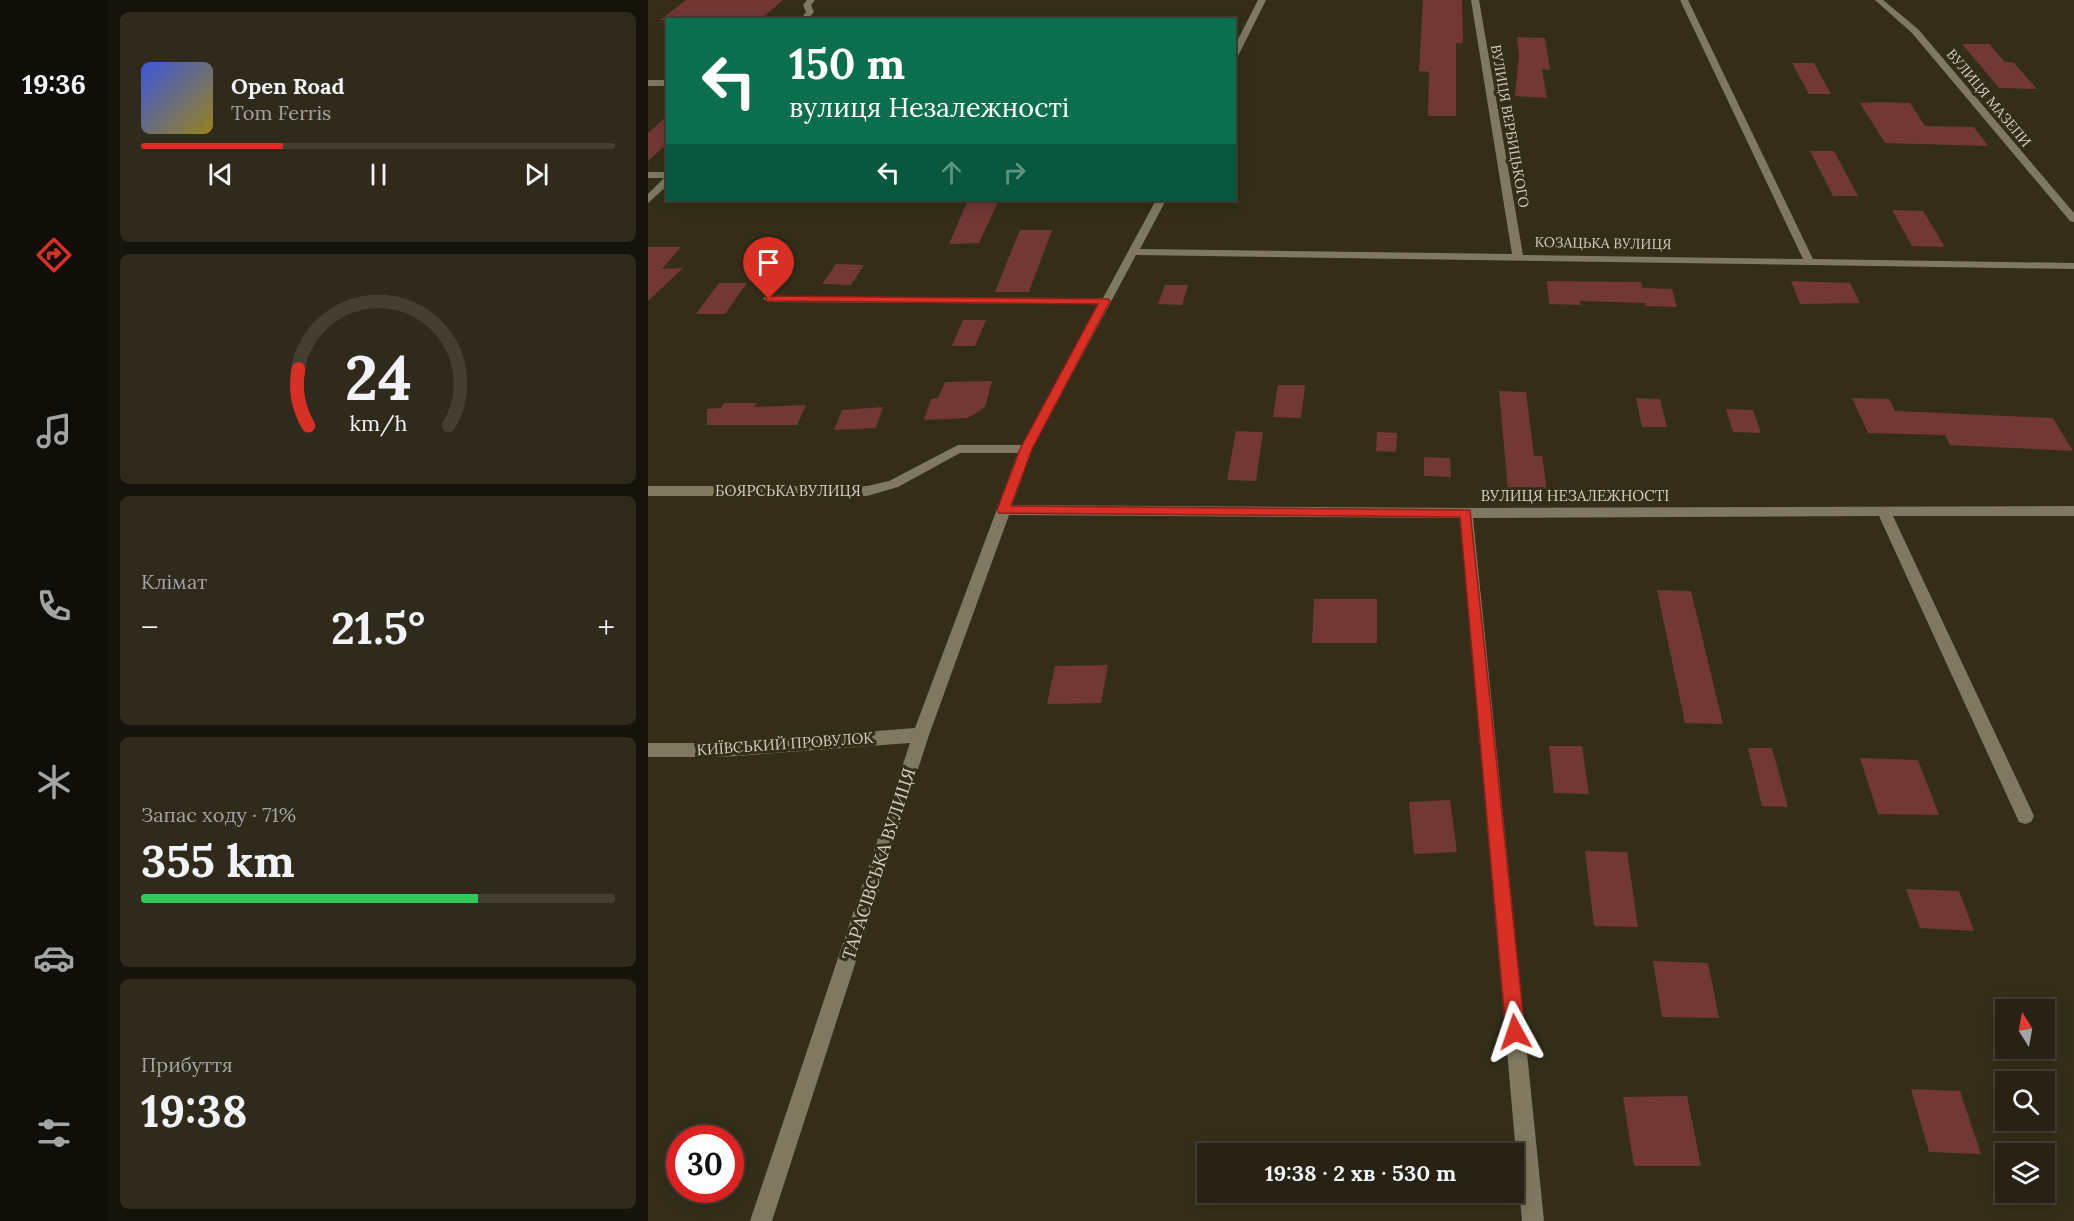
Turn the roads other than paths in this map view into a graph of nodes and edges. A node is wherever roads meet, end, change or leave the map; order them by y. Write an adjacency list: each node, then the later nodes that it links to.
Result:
1 (811, 0): 6 (street)
2 (1262, 0): 7 (street)
3 (1475, 0): 17 (street, ВУЛИЦЯ ВЕРБИЦЬКОГО)
4 (1684, 0): 18 (street)
5 (1879, 0): 15 (street, ВУЛИЦЯ МАЗЕПИ)
6 (805, 18)
7 (1236, 52)
8 (648, 83): 9 (street)
9 (666, 83)
10 (648, 176): 11 (street)
11 (666, 177)
12 (666, 179): 13 (street)
13 (648, 200)
14 (1160, 201): 16 (street, ТАРАСІВСЬКА ВУЛИЦЯ)
15 (2074, 219)
16 (1131, 252): 17 (street, КОЗАЦЬКА ВУЛИЦЯ); 21 (street, ТАРАСІВСЬКА ВУЛИЦЯ)
17 (1518, 257): 18 (street, КОЗАЦЬКА ВУЛИЦЯ)
18 (1809, 261): 19 (street, КОЗАЦЬКА ВУЛИЦЯ)
19 (2074, 266)
20 (769, 299): 21 (street)
21 (1105, 301): 22 (street, ТАРАСІВСЬКА ВУЛИЦЯ)
22 (1026, 449): 23 (street, БОЯРСЬКА ВУЛИЦЯ); 24 (street, ТАРАСІВСЬКА ВУЛИЦЯ)
23 (648, 491)
24 (1003, 510): 27 (street, ВУЛИЦЯ НЕЗАЛЕЖНОСТІ); 28 (street, ТАРАСІВСЬКА ВУЛИЦЯ)
25 (2074, 511): 26 (street, ВУЛИЦЯ НЕЗАЛЕЖНОСТІ)
26 (1884, 512): 27 (street, ВУЛИЦЯ НЕЗАЛЕЖНОСТІ); 30 (street)
27 (1466, 513): 32 (street)
28 (921, 735): 29 (street, КИЇВСЬКИЙ ПРОВУЛОК); 31 (street, ТАРАСІВСЬКА ВУЛИЦЯ)
29 (648, 750)
30 (2025, 816)
31 (761, 1221)
32 (1533, 1221)

